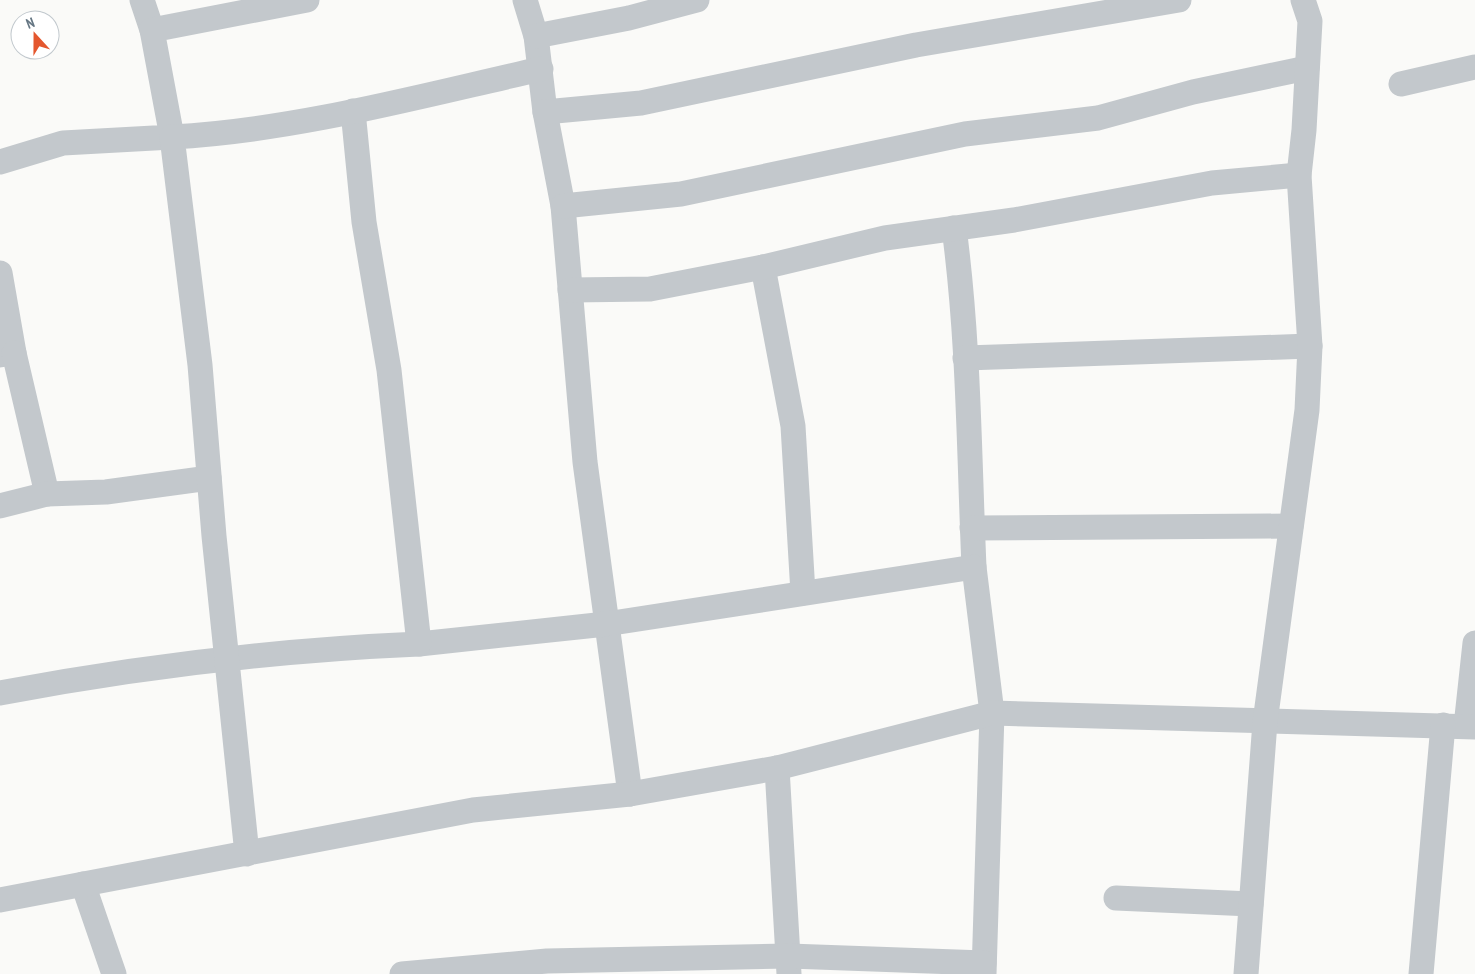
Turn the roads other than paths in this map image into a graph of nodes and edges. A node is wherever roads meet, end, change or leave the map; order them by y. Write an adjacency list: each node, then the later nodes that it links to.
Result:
1 (142, 0): 7 (street)
2 (307, 0): 7 (street)
3 (525, 0): 8 (street)
4 (698, 0): 8 (street)
5 (1179, 0): 14 (street)
6 (1303, 0): 9 (street)
7 (152, 30): 15 (street)
8 (536, 36): 11 (street)
9 (1307, 68): 17 (street); 18 (street)
10 (1475, 68): 12 (street)
11 (541, 69): 13 (street); 14 (street)
12 (1401, 84)
13 (353, 111): 15 (street); 35 (street)
14 (545, 112): 18 (street)
15 (172, 137): 16 (street); 26 (street)
16 (0, 162)
17 (1299, 175): 19 (street); 23 (street)
18 (563, 206): 22 (street)
19 (954, 228): 20 (street); 25 (street)
20 (763, 267): 22 (street); 32 (street)
21 (0, 273): 24 (street)
22 (570, 290): 33 (street)
23 (1310, 346): 25 (street); 29 (street)
24 (7, 354): 27 (street)
25 (965, 358): 30 (street)
26 (209, 478): 27 (street); 36 (street)
27 (47, 494): 28 (street)
28 (0, 506)
29 (1291, 526): 30 (street); 39 (street)
30 (972, 528): 31 (street)
31 (974, 566): 32 (street); 38 (street)
32 (803, 593): 33 (street)
33 (606, 624): 35 (street); 42 (street)
34 (1475, 643): 40 (street)
35 (419, 644): 36 (street)
36 (227, 659): 37 (street); 43 (street)
37 (0, 692)
38 (992, 713): 39 (street); 41 (street); 50 (street)
39 (1265, 722): 40 (street); 47 (street)
40 (1461, 726): 54 (street)
41 (777, 768): 42 (street); 48 (street)
42 (630, 794): 43 (street)
43 (247, 854): 44 (street)
44 (83, 884): 46 (street); 51 (street)
45 (1116, 898): 47 (street)
46 (0, 900)
47 (1251, 904): 53 (street)
48 (789, 965): 49 (street); 50 (street)
49 (542, 968): 52 (street)
50 (984, 969)
51 (114, 974)
52 (402, 974)
53 (1246, 974)
54 (1421, 974)

